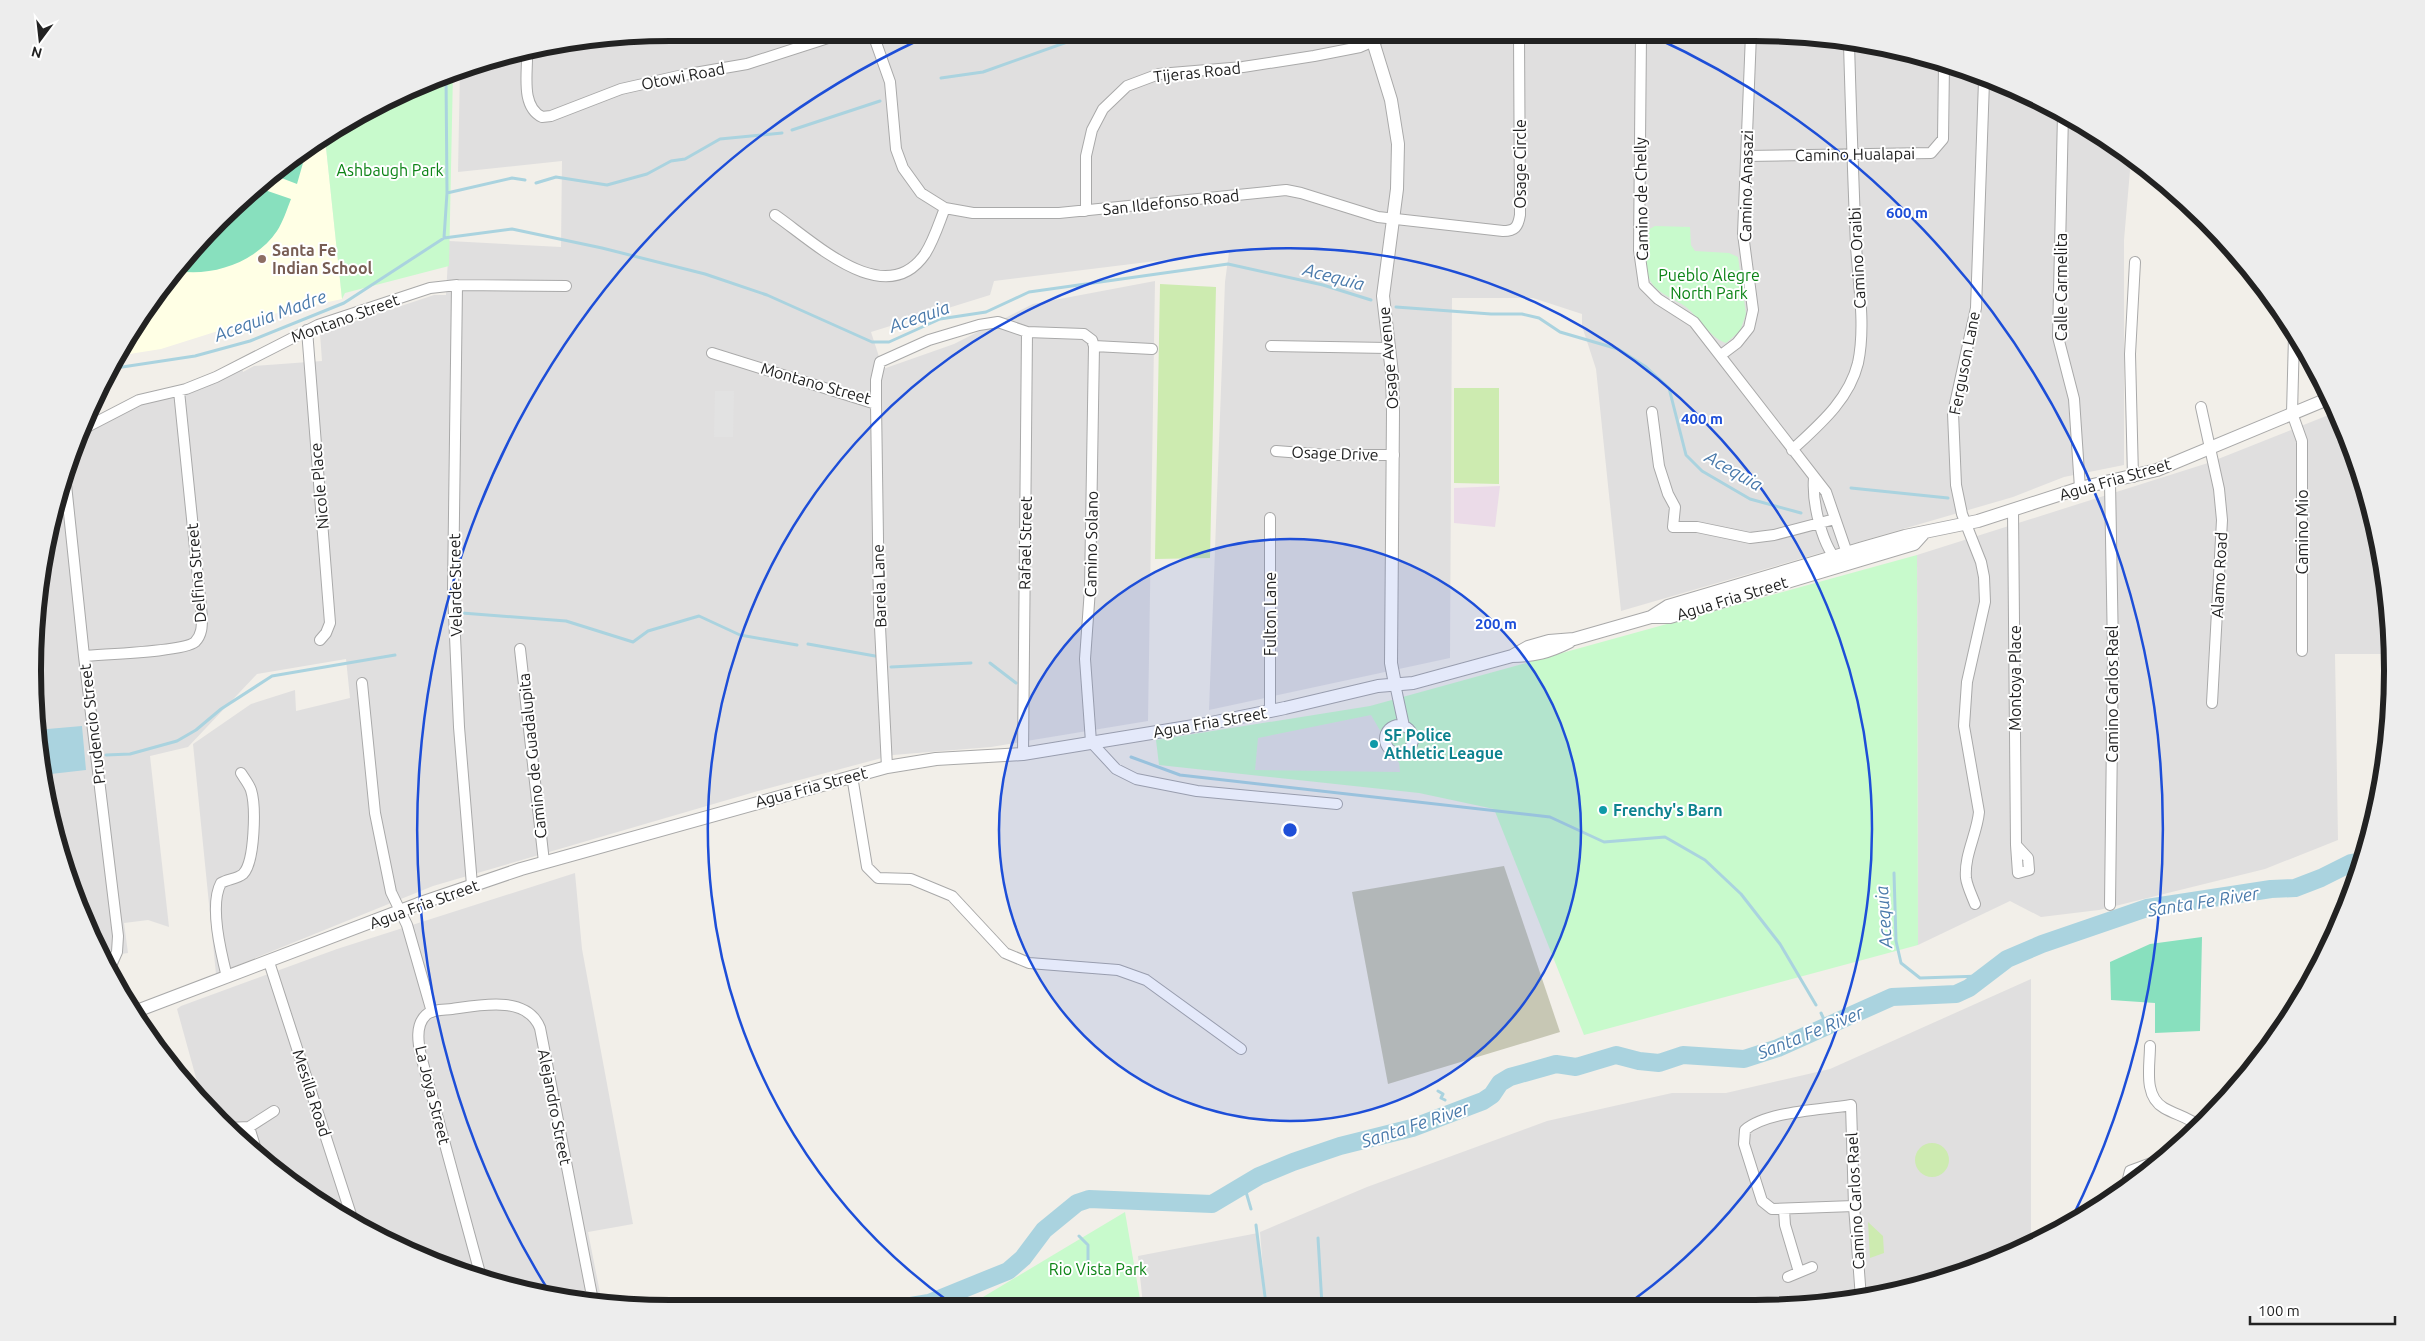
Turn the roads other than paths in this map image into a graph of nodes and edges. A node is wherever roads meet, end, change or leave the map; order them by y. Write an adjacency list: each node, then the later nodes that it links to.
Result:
1 (819, 41): 9 (street, Otowi Road)
2 (875, 41): 15 (street)
3 (1369, 41): 16 (street, Tijeras Road)
4 (1374, 41): 18 (street, Osage Avenue)
5 (1519, 41): 18 (street, Osage Circle)
6 (1641, 41): 30 (street, Camino de Chelly)
7 (1751, 41): 14 (street, Camino Anasazi)
8 (1849, 49): 13 (street, Camino Oraibi)
9 (527, 58)
10 (1944, 71): 13 (street, Camino Hualapai)
11 (1984, 85): 51 (street, Ferguson Lane)
12 (2063, 123): 45 (street, Calle Carmelita)
13 (1852, 155): 14 (street, Camino Hualapai); 39 (street, Camino Oraibi)
14 (1746, 156): 30 (street, Camino Anasazi)
15 (945, 208): 16 (street, San Ildefonso Road); 17 (street)
16 (1086, 211): 18 (street, San Ildefonso Road)
17 (775, 215)
18 (1394, 218): 27 (street, Osage Avenue)
19 (2135, 262): 42 (street)
20 (457, 285): 21 (street, Montano Street); 22 (street, Montano Street); 72 (street, Velarde Street)
21 (566, 286)
22 (307, 330): 31 (street, Montano Street); 55 (street, Nicole Place)
23 (1027, 332): 24 (street); 33 (street, Montano Street); 65 (street, Rafael Street)
24 (1094, 346): 28 (street); 64 (street, Camino Solano)
25 (1271, 346): 27 (street)
26 (2294, 347): 36 (street)
27 (1388, 348): 41 (street, Osage Avenue)
28 (1152, 349)
29 (712, 353): 33 (street, Montano Street)
30 (1721, 355): 39 (street, Camino de Chelly)
31 (179, 391): 37 (street, Montano Street); 58 (street, Delfina Street)
32 (2323, 401): 36 (street, Agua Fria Street)
33 (876, 404): 66 (street, Barela Lane)
34 (2201, 407): 38 (street, Alamo Road)
35 (1652, 412): 50 (street)
36 (2292, 414): 38 (street, Agua Fria Street); 57 (street, Camino Mio)
37 (91, 425)
38 (2209, 448): 42 (street, Agua Fria Street); 61 (street, Alamo Road)
39 (1792, 450): 43 (street, Camino de Chelly)
40 (1276, 451): 41 (street, Osage Drive)
41 (1394, 454): 60 (street, Osage Avenue)
42 (2133, 477): 44 (street, Agua Fria Street)
43 (1814, 478): 49 (street, Camino de Chelly); 50 (street)
44 (2110, 482): 45 (street, Agua Fria Street); 74 (street, Camino Carlos Rael)
45 (2080, 488): 47 (street, Agua Fria Street)
46 (68, 492): 58 (street, Prudencio Street)
47 (2013, 510): 51 (street, Agua Fria Street); 70 (street, Montoya Place)
48 (1270, 518): 62 (street, Fulton Lane)
49 (1835, 519): 50 (street); 53 (street, Camino de Chelly)
50 (1820, 523): 54 (street)
51 (1966, 523): 52 (street, Agua Fria Street); 73 (street, Ferguson Lane)
52 (1923, 534): 53 (street, Agua Fria Street); 54 (street, Agua Fria Street)
53 (1847, 553): 54 (street, Agua Fria Street)
54 (1836, 561): 60 (street, Agua Fria Street)
55 (320, 640)
56 (520, 649): 71 (street, Camino de Guadalupita)
57 (2302, 652)
58 (84, 656): 76 (street, Prudencio Street)
59 (362, 683): 75 (street)
60 (1395, 684): 62 (street, Agua Fria Street); 63 (street)
61 (2212, 703)
62 (1270, 711): 64 (street, Agua Fria Street)
63 (1404, 726)
64 (1091, 742): 65 (street, Agua Fria Street); 69 (street)
65 (1023, 754): 66 (street, Agua Fria Street)
66 (887, 767): 68 (street, Agua Fria Street)
67 (241, 773): 78 (street)
68 (852, 776): 71 (street, Agua Fria Street); 82 (street)
69 (1337, 804)
70 (2016, 845)
71 (544, 862): 72 (street, Agua Fria Street)
72 (472, 885): 75 (street, Agua Fria Street)
73 (1975, 904)
74 (2110, 905)
75 (401, 911): 77 (street, Agua Fria Street); 80 (street)
76 (113, 961)
77 (269, 962): 78 (street, Agua Fria Street); 92 (street, Mesilla Road)
78 (227, 977): 79 (street, Agua Fria Street)
79 (141, 1009)
80 (432, 1012): 94 (street, La Joya Street); 98 (street, Alejandro Street)
81 (2150, 1046): 84 (street)
82 (1241, 1049)
83 (274, 1111): 86 (street)
84 (2193, 1121)
85 (239, 1127): 86 (street)
86 (249, 1127): 87 (street)
87 (254, 1142)
88 (2141, 1167): 89 (street)
89 (2129, 1177)
90 (1854, 1206): 91 (street); 91 (street, Camino Carlos Rael); 97 (street, Camino Carlos Rael)
91 (1784, 1210): 95 (street)
92 (350, 1211)
93 (1812, 1267): 95 (street)
94 (479, 1269)
95 (1799, 1272): 96 (street)
96 (1788, 1277)
97 (1860, 1290)
98 (591, 1294)

